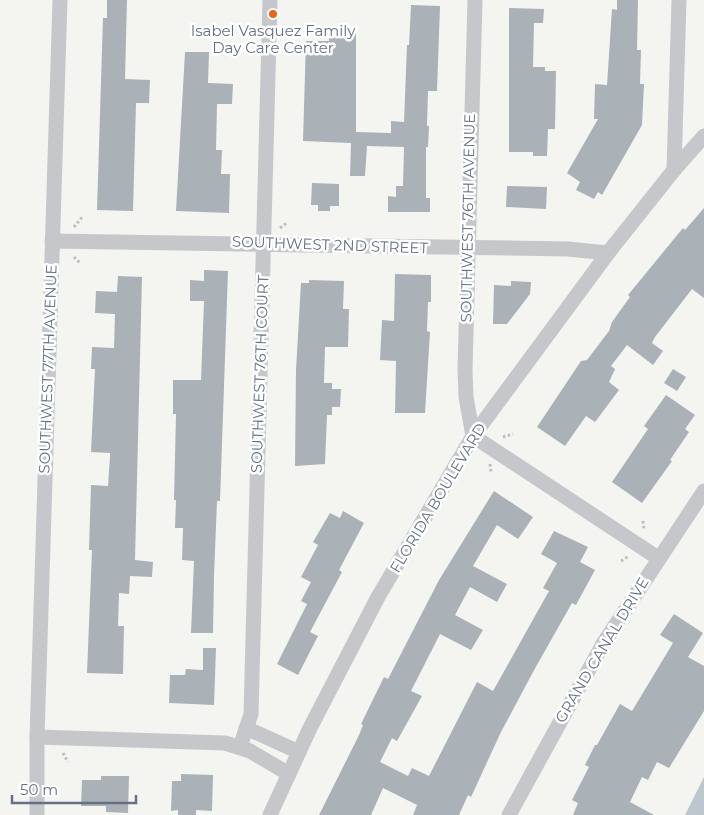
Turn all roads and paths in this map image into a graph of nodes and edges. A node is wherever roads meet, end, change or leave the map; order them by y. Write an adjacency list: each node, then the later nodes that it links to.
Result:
1 (60, 0): 11 (street, SOUTHWEST 77TH AVENUE)
2 (270, 0): 12 (street, SOUTHWEST 76TH COURT)
3 (475, 0): 13 (street, SOUTHWEST 76TH AVENUE)
4 (679, 0): 6 (street)
5 (704, 136): 6 (street, FLORIDA BOULEVARD)
6 (674, 170): 14 (street, FLORIDA BOULEVARD)
7 (83, 216): 9 (path)
8 (288, 222): 10 (path)
9 (72, 229)
10 (279, 229)
11 (52, 241): 12 (street, SOUTHWEST 2ND STREET); 27 (street, SOUTHWEST 77TH AVENUE)
12 (264, 243): 13 (street, SOUTHWEST 2ND STREET); 26 (street, SOUTHWEST 76TH COURT)
13 (467, 249): 14 (street, SOUTHWEST 2ND STREET); 18 (street, SOUTHWEST 76TH AVENUE)
14 (608, 253): 18 (street, FLORIDA BOULEVARD)
15 (72, 255): 16 (path)
16 (81, 264)
17 (513, 434): 19 (path)
18 (473, 436): 24 (street); 29 (street, FLORIDA BOULEVARD)
19 (503, 437)
20 (704, 491): 24 (street, GRAND CANAL DRIVE)
21 (643, 521): 22 (path)
22 (644, 531)
23 (630, 556): 25 (path)
24 (658, 558): 33 (street, GRAND CANAL DRIVE)
25 (621, 561)
26 (246, 728): 28 (street, SOUTHWEST 76TH COURT); 29 (street)
27 (37, 737): 28 (street); 31 (street, SOUTHWEST 77TH AVENUE)
28 (240, 747): 30 (street)
29 (299, 752): 30 (street, FLORIDA BOULEVARD)
30 (288, 774): 32 (street, FLORIDA BOULEVARD)
31 (37, 815)
32 (270, 815)
33 (509, 815)

